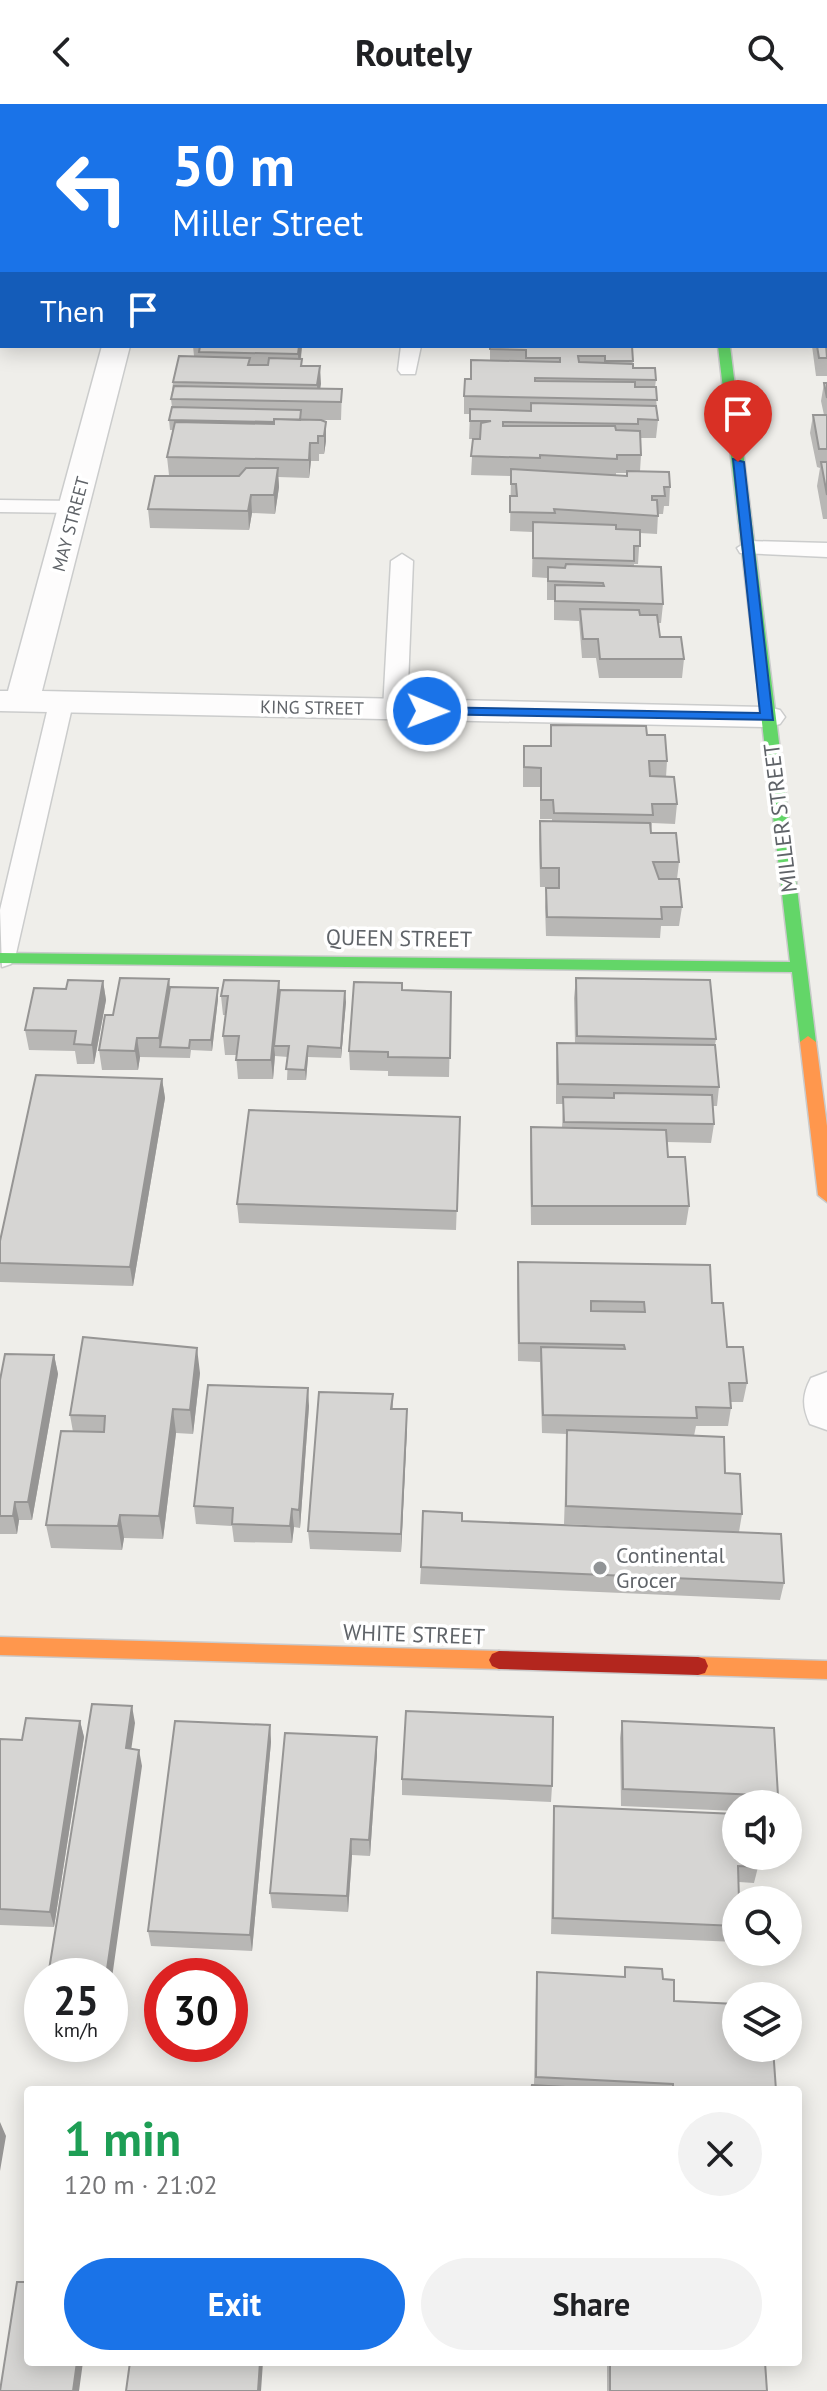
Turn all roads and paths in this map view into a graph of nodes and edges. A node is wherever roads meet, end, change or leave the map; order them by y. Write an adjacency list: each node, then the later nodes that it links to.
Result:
1 (116, 348): 6 (street, MAY STREET)
2 (411, 348): 4 (lane)
3 (724, 348): 7 (street, MILLER STREET)
4 (408, 370)
5 (0, 506): 6 (lane)
6 (76, 507): 10 (street, MAY STREET)
7 (748, 548): 8 (lane); 13 (street, MILLER STREET)
8 (827, 550)
9 (402, 561): 12 (lane)
10 (11, 701): 11 (street, KING STREET)
11 (61, 703): 12 (street, KING STREET); 14 (lane)
12 (395, 710): 13 (street, KING STREET)
13 (768, 717): 15 (street, MILLER STREET)
14 (1, 958): 15 (street, QUEEN STREET)
15 (798, 967): 16 (street, MILLER STREET)
16 (827, 1195)
17 (827, 1391): 18 (street)
18 (827, 1411)
19 (0, 1646): 20 (street, WHITE STREET)
20 (827, 1670)

